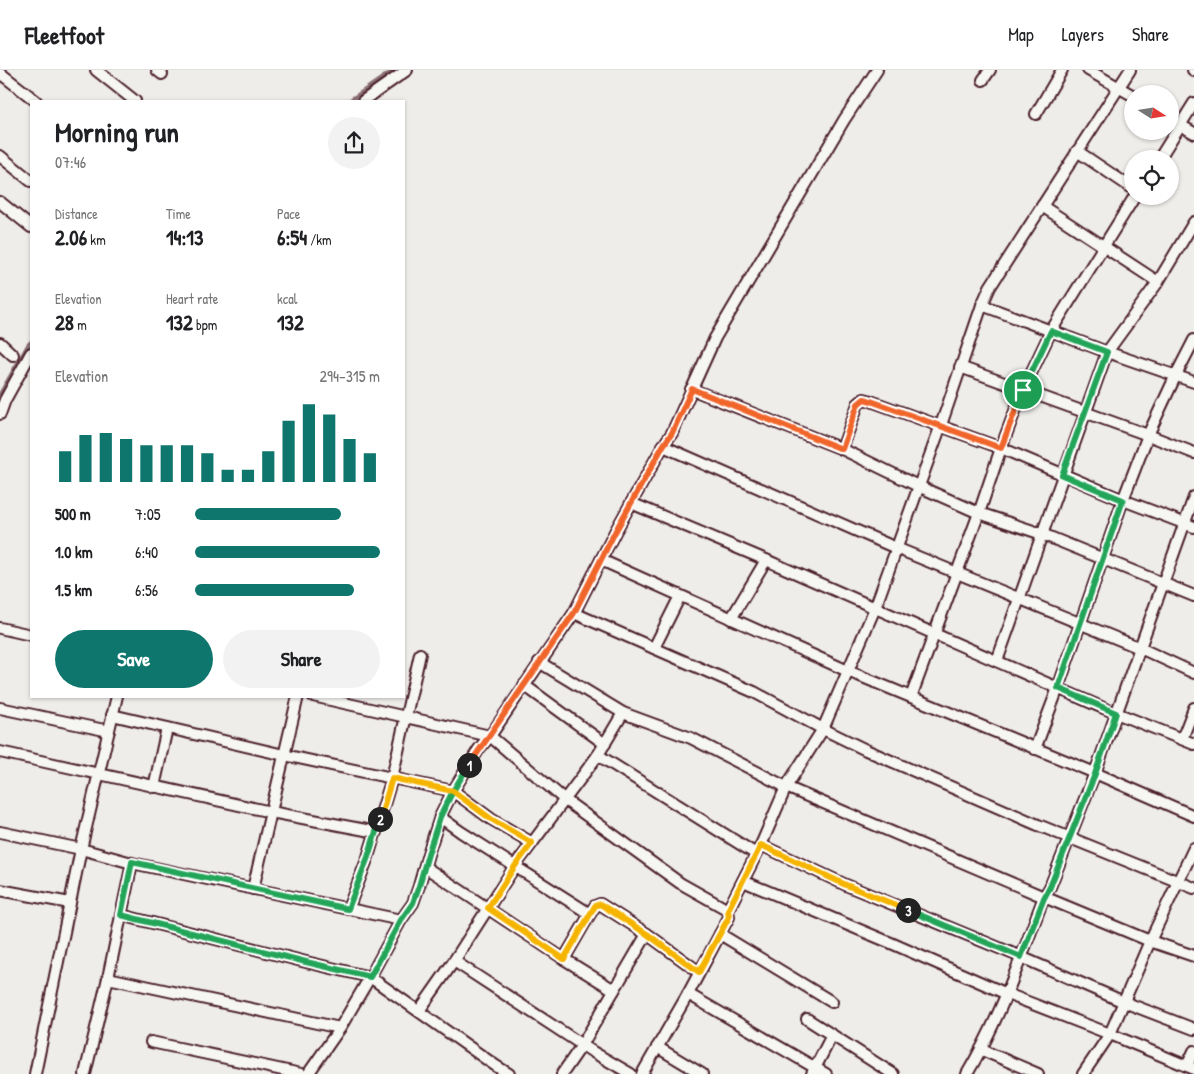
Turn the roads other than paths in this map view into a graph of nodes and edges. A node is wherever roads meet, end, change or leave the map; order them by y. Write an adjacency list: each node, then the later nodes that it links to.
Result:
1 (96, 70): 13 (street)
2 (407, 70): 14 (street)
3 (877, 70): 41 (street)
4 (990, 70): 9 (street)
5 (1062, 70): 16 (street)
6 (1088, 70): 10 (street)
7 (1130, 70): 10 (street)
8 (0, 73): 12 (street)
9 (983, 80)
10 (1119, 86): 11 (street); 20 (street)
11 (1124, 89)
12 (35, 100)
13 (134, 100)
14 (365, 100)
15 (1194, 103): 17 (street)
16 (1036, 114)
17 (1180, 126): 18 (street); 19 (street)
18 (1194, 133)
19 (1165, 150)
20 (1077, 151): 23 (street); 26 (street)
21 (0, 156): 22 (street)
22 (30, 180)
23 (1124, 183)
24 (0, 202): 28 (street)
25 (1129, 205): 29 (street)
26 (1042, 206): 29 (street); 31 (street)
27 (1194, 222): 30 (street)
28 (30, 226)
29 (1104, 246): 30 (street); 32 (street)
30 (1158, 282): 35 (street)
31 (982, 305): 32 (street); 38 (street)
32 (1051, 331): 35 (street); 42 (street)
33 (1194, 340): 39 (street)
34 (0, 343): 36 (street)
35 (1107, 352): 39 (street); 43 (street)
36 (13, 355)
37 (30, 355): 44 (street)
38 (960, 367): 42 (street); 45 (street)
39 (1176, 375): 40 (street); 46 (street)
40 (1194, 382)
41 (692, 389): 47 (street); 49 (street)
42 (1023, 390): 43 (street); 48 (street)
43 (1085, 413): 46 (street); 51 (street)
44 (0, 414)
45 (941, 425): 48 (street); 49 (street); 52 (street)
46 (1148, 435): 50 (street); 54 (street)
47 (663, 446): 55 (street); 59 (street)
48 (1001, 448): 51 (street); 56 (street)
49 (842, 449): 52 (street)
50 (1194, 453)
51 (1062, 475): 54 (street); 58 (street)
52 (918, 486): 56 (street); 59 (street)
53 (1194, 497): 57 (street)
54 (1123, 500): 57 (street); 60 (street)
55 (631, 503): 61 (street); 62 (street)
56 (979, 513): 58 (street); 63 (street)
57 (1189, 525): 64 (street)
58 (1042, 534): 60 (street); 67 (street)
59 (896, 548): 63 (street); 68 (street)
60 (1103, 559): 64 (street); 71 (street)
61 (601, 560): 65 (street); 69 (street)
62 (766, 560): 68 (street); 70 (street)
63 (956, 573): 67 (street); 73 (street)
64 (1163, 583): 66 (street); 76 (street)
65 (680, 596): 70 (street); 75 (street)
66 (1194, 596)
67 (1019, 599): 71 (street); 78 (street)
68 (875, 608): 73 (street); 80 (street)
69 (574, 613): 75 (street); 79 (street)
70 (731, 619): 80 (street)
71 (1081, 624): 76 (street); 83 (street)
72 (1, 630): 74 (street)
73 (934, 634): 78 (street); 84 (street)
74 (30, 635)
75 (654, 648): 95 (street)
76 (1140, 648): 81 (street); 91 (street)
77 (420, 654): 93 (street)
78 (997, 661): 83 (street)
79 (540, 662): 82 (street); 90 (street)
80 (848, 671): 84 (street); 95 (street)
81 (1194, 673)
82 (524, 685): 97 (street); 99 (street)
83 (1058, 688): 91 (street); 101 (street)
84 (911, 697): 101 (street)
85 (116, 698): 92 (street)
86 (298, 698): 103 (street)
87 (321, 698): 93 (street)
88 (0, 708): 96 (street)
89 (1194, 708): 98 (street)
90 (623, 713): 99 (street); 109 (street)
91 (1116, 713): 98 (street); 106 (street)
92 (112, 715): 94 (street); 96 (street)
93 (406, 717): 97 (street); 107 (street)
94 (167, 728): 103 (street); 108 (street)
95 (823, 729): 109 (street); 117 (street)
96 (109, 731): 105 (street)
97 (490, 736): 110 (street); 111 (street)
98 (1182, 739): 100 (street)
99 (605, 744): 104 (street)
100 (1194, 744)
101 (1036, 749): 106 (street)
102 (0, 752): 105 (street)
103 (284, 755): 107 (street); 112 (street)
104 (598, 755): 111 (street); 121 (street)
105 (99, 774): 108 (street); 120 (street)
106 (1095, 774): 113 (street); 117 (street)
107 (392, 778): 110 (street); 116 (street)
108 (154, 786): 112 (street)
109 (786, 786): 121 (street); 130 (street)
110 (453, 791): 114 (street); 118 (street)
111 (565, 800): 118 (street); 134 (street)
112 (271, 812): 116 (street); 128 (street)
113 (1194, 816)
114 (440, 817): 123 (street); 124 (street)
115 (0, 832): 120 (street)
116 (376, 832): 133 (street)
117 (1070, 837): 126 (street); 130 (street)
118 (532, 843): 124 (street)
119 (1194, 848): 126 (street)
120 (81, 849): 122 (street); 131 (street)
121 (759, 849): 125 (street); 142 (street)
122 (132, 862): 128 (street); 136 (street)
123 (425, 866): 132 (street); 137 (street)
124 (515, 866): 132 (street); 135 (street)
125 (743, 881): 134 (street); 150 (street)
126 (1178, 882): 127 (street); 140 (street)
127 (1194, 888)
128 (253, 889): 133 (street)
129 (0, 890): 131 (street)
130 (1044, 898): 140 (street); 142 (street)
131 (70, 903): 167 (street)
132 (488, 908): 143 (street); 144 (street)
133 (348, 909): 137 (street)
134 (728, 910): 139 (street)
135 (590, 914): 138 (street); 143 (street)
136 (121, 915): 146 (street); 147 (street)
137 (401, 920): 146 (street)
138 (647, 934): 145 (street); 148 (street)
139 (720, 934): 145 (street); 151 (street)
140 (1150, 942): 141 (street); 152 (street)
141 (1194, 956)
142 (1021, 957): 150 (street); 152 (street)
143 (564, 959): 148 (street)
144 (454, 962): 153 (street); 160 (street)
145 (699, 972): 149 (street)
146 (370, 977): 153 (street); 155 (street)
147 (108, 978): 155 (street); 168 (street)
148 (614, 990): 160 (street)
149 (688, 994): 161 (street); 166 (street)
150 (1007, 994): 157 (street); 162 (street)
151 (832, 1002)
152 (1124, 1002): 156 (street); 157 (street)
153 (419, 1011): 165 (street)
154 (807, 1019): 158 (street)
155 (340, 1028): 170 (street)
156 (1194, 1029)
157 (1110, 1034): 164 (street); 180 (street)
158 (832, 1035): 166 (street); 177 (street)
159 (151, 1042): 169 (street)
160 (582, 1045): 172 (street); 173 (street)
161 (657, 1048): 174 (street); 175 (street)
162 (982, 1050): 178 (street); 179 (street)
163 (1194, 1051): 164 (street)
164 (1190, 1068)
165 (493, 1070): 171 (street)
166 (814, 1071): 176 (street)
167 (35, 1074)
168 (85, 1074)
169 (301, 1074)
170 (308, 1074)
171 (508, 1074)
172 (562, 1074)
173 (631, 1074)
174 (642, 1074)
175 (702, 1074)
176 (826, 1074)
177 (893, 1074)
178 (967, 1074)
179 (1038, 1074)
180 (1083, 1074)

